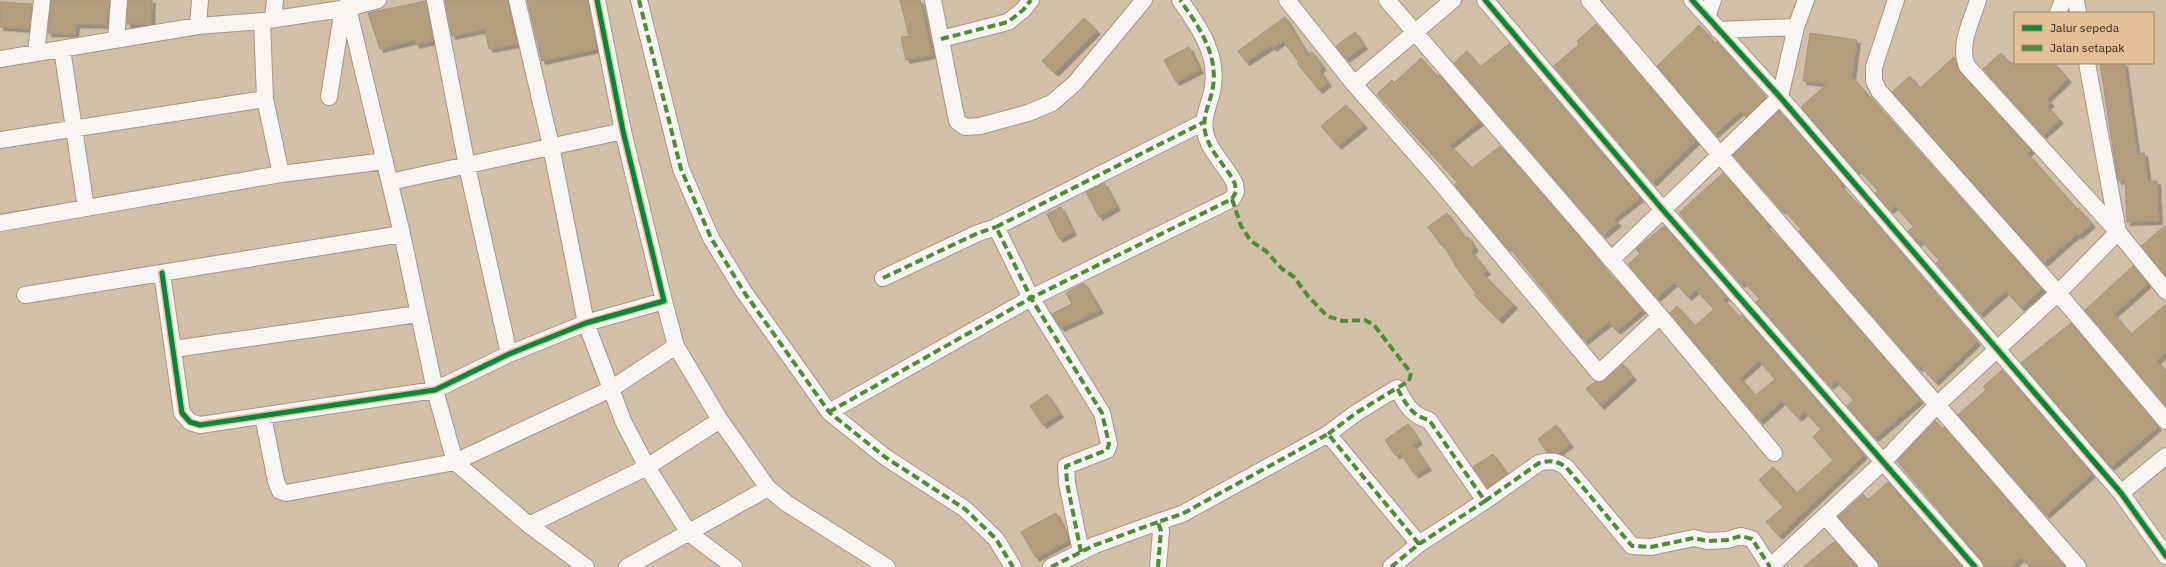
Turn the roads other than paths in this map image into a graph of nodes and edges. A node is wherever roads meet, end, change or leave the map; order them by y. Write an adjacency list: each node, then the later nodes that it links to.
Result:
1 (42, 0): 38 (street)
2 (119, 0): 36 (street)
3 (200, 0): 31 (street)
4 (275, 0): 30 (street)
5 (378, 0): 26 (street)
6 (435, 0): 53 (street)
7 (517, 0): 50 (street)
8 (597, 0): 48 (street)
9 (639, 0): 80 (street)
10 (933, 0): 35 (street)
11 (1031, 0): 35 (street)
12 (1144, 0): 35 (street)
13 (1180, 0): 46 (street)
14 (1287, 0): 42 (street)
15 (1387, 0): 34 (street)
16 (1453, 0): 34 (street)
17 (1485, 0): 57 (street)
18 (1589, 0): 51 (street)
19 (1692, 0): 29 (street)
20 (1713, 0): 29 (street)
21 (1806, 0): 32 (street)
22 (1896, 0): 66 (street)
23 (1978, 0): 60 (street)
24 (2062, 0): 27 (street)
25 (2076, 0): 28 (street)
26 (347, 6): 30 (street); 43 (street); 52 (street)
27 (2058, 12)
28 (2078, 12)
29 (1706, 17): 33 (street)
30 (268, 19): 31 (street); 45 (street)
31 (198, 26): 36 (street)
32 (1796, 27): 33 (street); 44 (street)
33 (1718, 30): 44 (street)
34 (1414, 33): 42 (street); 62 (street)
35 (941, 39)
36 (116, 40): 37 (street)
37 (62, 49): 38 (street); 47 (street)
38 (36, 53): 39 (street)
39 (0, 59)
40 (2078, 64): 41 (street)
41 (2088, 68): 60 (street)
42 (1354, 84): 71 (street)
43 (328, 97)
44 (1780, 97): 51 (street); 75 (street)
45 (265, 99): 47 (street); 54 (street)
46 (1204, 122): 59 (street); 68 (street)
47 (75, 129): 49 (street); 56 (street)
48 (623, 131): 50 (street); 69 (street)
49 (0, 140)
50 (551, 146): 53 (street); 72 (street)
51 (1721, 156): 57 (street); 79 (street)
52 (384, 161): 54 (street); 55 (street)
53 (467, 166): 55 (street); 76 (street)
54 (281, 174): 56 (street)
55 (390, 182): 61 (street)
56 (86, 208): 58 (street)
57 (1663, 210): 62 (street); 88 (street)
58 (0, 223)
59 (996, 227): 64 (street); 68 (street)
60 (2118, 232): 65 (street); 66 (street)
61 (402, 234): 63 (street); 70 (street)
62 (1611, 260): 71 (street)
63 (162, 273): 67 (street); 74 (street)
64 (883, 278)
65 (2166, 291)
66 (2058, 293): 75 (street); 83 (street)
67 (25, 295)
68 (1030, 298): 80 (street); 98 (street)
69 (664, 301): 72 (street); 73 (street)
70 (418, 314): 74 (street); 78 (street)
71 (1660, 316): 85 (street)
72 (586, 323): 76 (street); 77 (street)
73 (676, 346): 77 (street); 82 (street)
74 (174, 349): 81 (street)
75 (1998, 350): 79 (street); 91 (street)
76 (509, 354): 78 (street)
77 (611, 389): 87 (street); 89 (street)
78 (435, 390): 81 (street); 87 (street)
79 (1938, 405): 88 (street); 111 (street)
80 (829, 412): 104 (street)
81 (263, 416): 87 (street)
82 (720, 420): 89 (street); 90 (street)
83 (2166, 422)
84 (1328, 434): 92 (street); 94 (street); 97 (street)
85 (1774, 453)
86 (2166, 456): 91 (street)
87 (455, 462): 95 (street)
88 (1883, 462): 93 (street); 110 (street)
89 (647, 467): 95 (street); 96 (street)
90 (768, 488): 96 (street); 103 (street)
91 (2120, 493): 99 (street)
92 (1485, 501): 97 (street); 108 (street)
93 (1825, 516): 108 (street); 109 (street)
94 (1158, 522): 98 (street); 106 (street)
95 (529, 525): 100 (street)
96 (689, 533): 101 (street); 102 (street)
97 (1419, 544): 107 (street)
98 (1081, 552): 105 (street)
99 (2166, 556)
100 (586, 567)
101 (627, 567)
102 (734, 567)
103 (887, 567)
104 (1013, 567)
105 (1051, 567)
106 (1158, 567)
107 (1391, 567)
108 (1770, 567)
109 (1870, 567)
110 (1975, 567)
111 (2078, 567)

